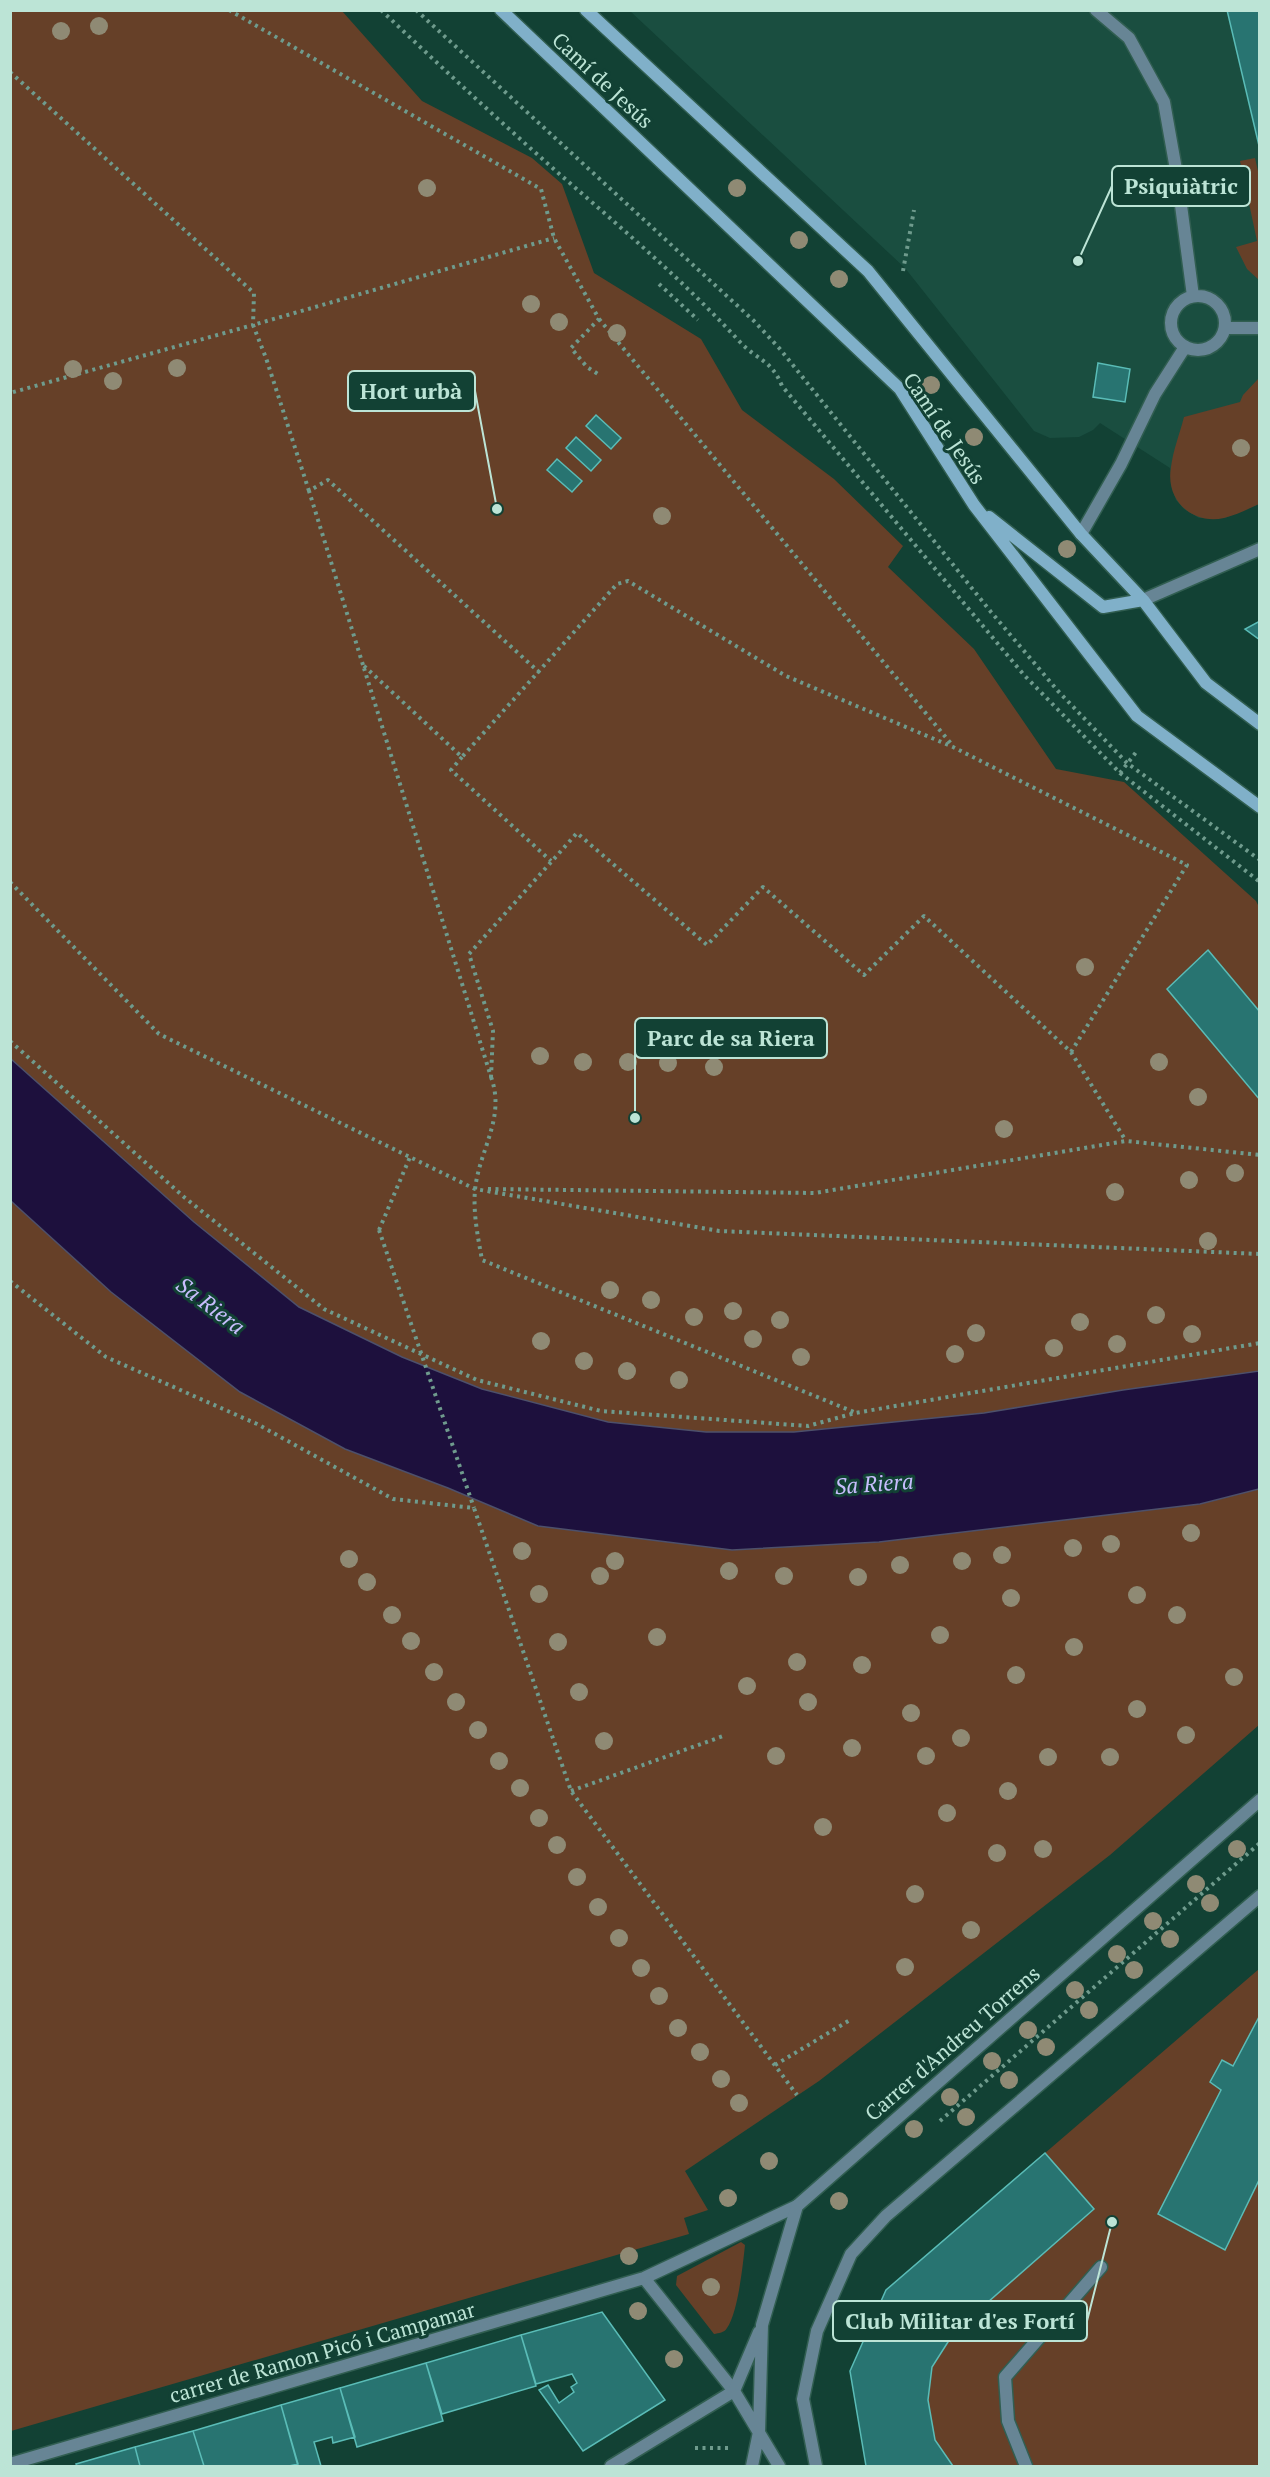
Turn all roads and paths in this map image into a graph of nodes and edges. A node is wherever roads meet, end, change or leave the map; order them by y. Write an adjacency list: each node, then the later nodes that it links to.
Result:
1 (229, 10): 9 (path)
2 (381, 10): 33 (path)
3 (416, 10): 32 (path)
4 (501, 10): 22 (main road, Camí de Jesús)
5 (586, 10): 23 (main road, Camí de Jesús)
6 (1096, 10): 12 (street)
7 (10, 72): 15 (path)
8 (914, 210): 10 (path)
9 (554, 238): 13 (path); 15 (path)
10 (903, 272)
11 (659, 284): 14 (path)
12 (1193, 296): 16 (street); 18 (street)
13 (599, 319): 19 (path); 29 (path)
14 (698, 320)
15 (253, 325): 20 (path); 21 (path)
16 (1226, 328): 17 (street); 18 (street)
17 (1260, 328)
18 (1185, 347): 23 (street)
19 (601, 376)
20 (10, 393)
21 (309, 491): 26 (path); 27 (path)
22 (974, 505): 25 (main road); 34 (main road, Camí de Jesús)
23 (1081, 534): 25 (main road, Camí de Jesús)
24 (1260, 549): 25 (street)
25 (1143, 600): 28 (main road, Camí de Jesús)
26 (363, 665): 31 (path); 41 (path)
27 (540, 673): 29 (path); 31 (path)
28 (1260, 724)
29 (953, 747): 40 (path)
30 (1138, 750): 32 (path)
31 (462, 757): 36 (path)
32 (1127, 763): 33 (path); 35 (path)
33 (1120, 773): 38 (path)
34 (1260, 807)
35 (1260, 860)
36 (551, 861): 40 (path); 41 (path)
37 (10, 882): 44 (path)
38 (1260, 882)
39 (10, 1041): 49 (path)
40 (1071, 1052): 42 (path)
41 (491, 1077): 45 (path)
42 (1126, 1141): 43 (path); 45 (path)
43 (1260, 1155)
44 (410, 1157): 45 (path); 50 (path, bridge)
45 (475, 1189): 46 (path); 49 (path)
46 (1260, 1254)
47 (10, 1281): 50 (path)
48 (1260, 1343): 49 (path)
49 (855, 1413)
50 (474, 1508): 52 (path)
51 (726, 1735): 52 (path)
52 (571, 1791): 56 (path)
53 (1260, 1800): 58 (street, Carrer d'Andreu Torrens)
54 (1260, 1896): 68 (street)
55 (850, 2020): 56 (path)
56 (775, 2065): 57 (path)
57 (797, 2095)
58 (797, 2206): 60 (street, Carrer d'Andreu Torrens); 61 (street)
59 (1101, 2267): 69 (street)
60 (644, 2278): 62 (street); 64 (street, carrer de Ramon Picó i Campamar)
61 (762, 2325): 62 (street); 63 (street)
62 (734, 2391): 63 (street); 65 (street)
63 (759, 2432): 66 (street); 67 (street)
64 (10, 2464)
65 (611, 2466)
66 (752, 2466)
67 (779, 2466)
68 (816, 2466)
69 (1026, 2466)

